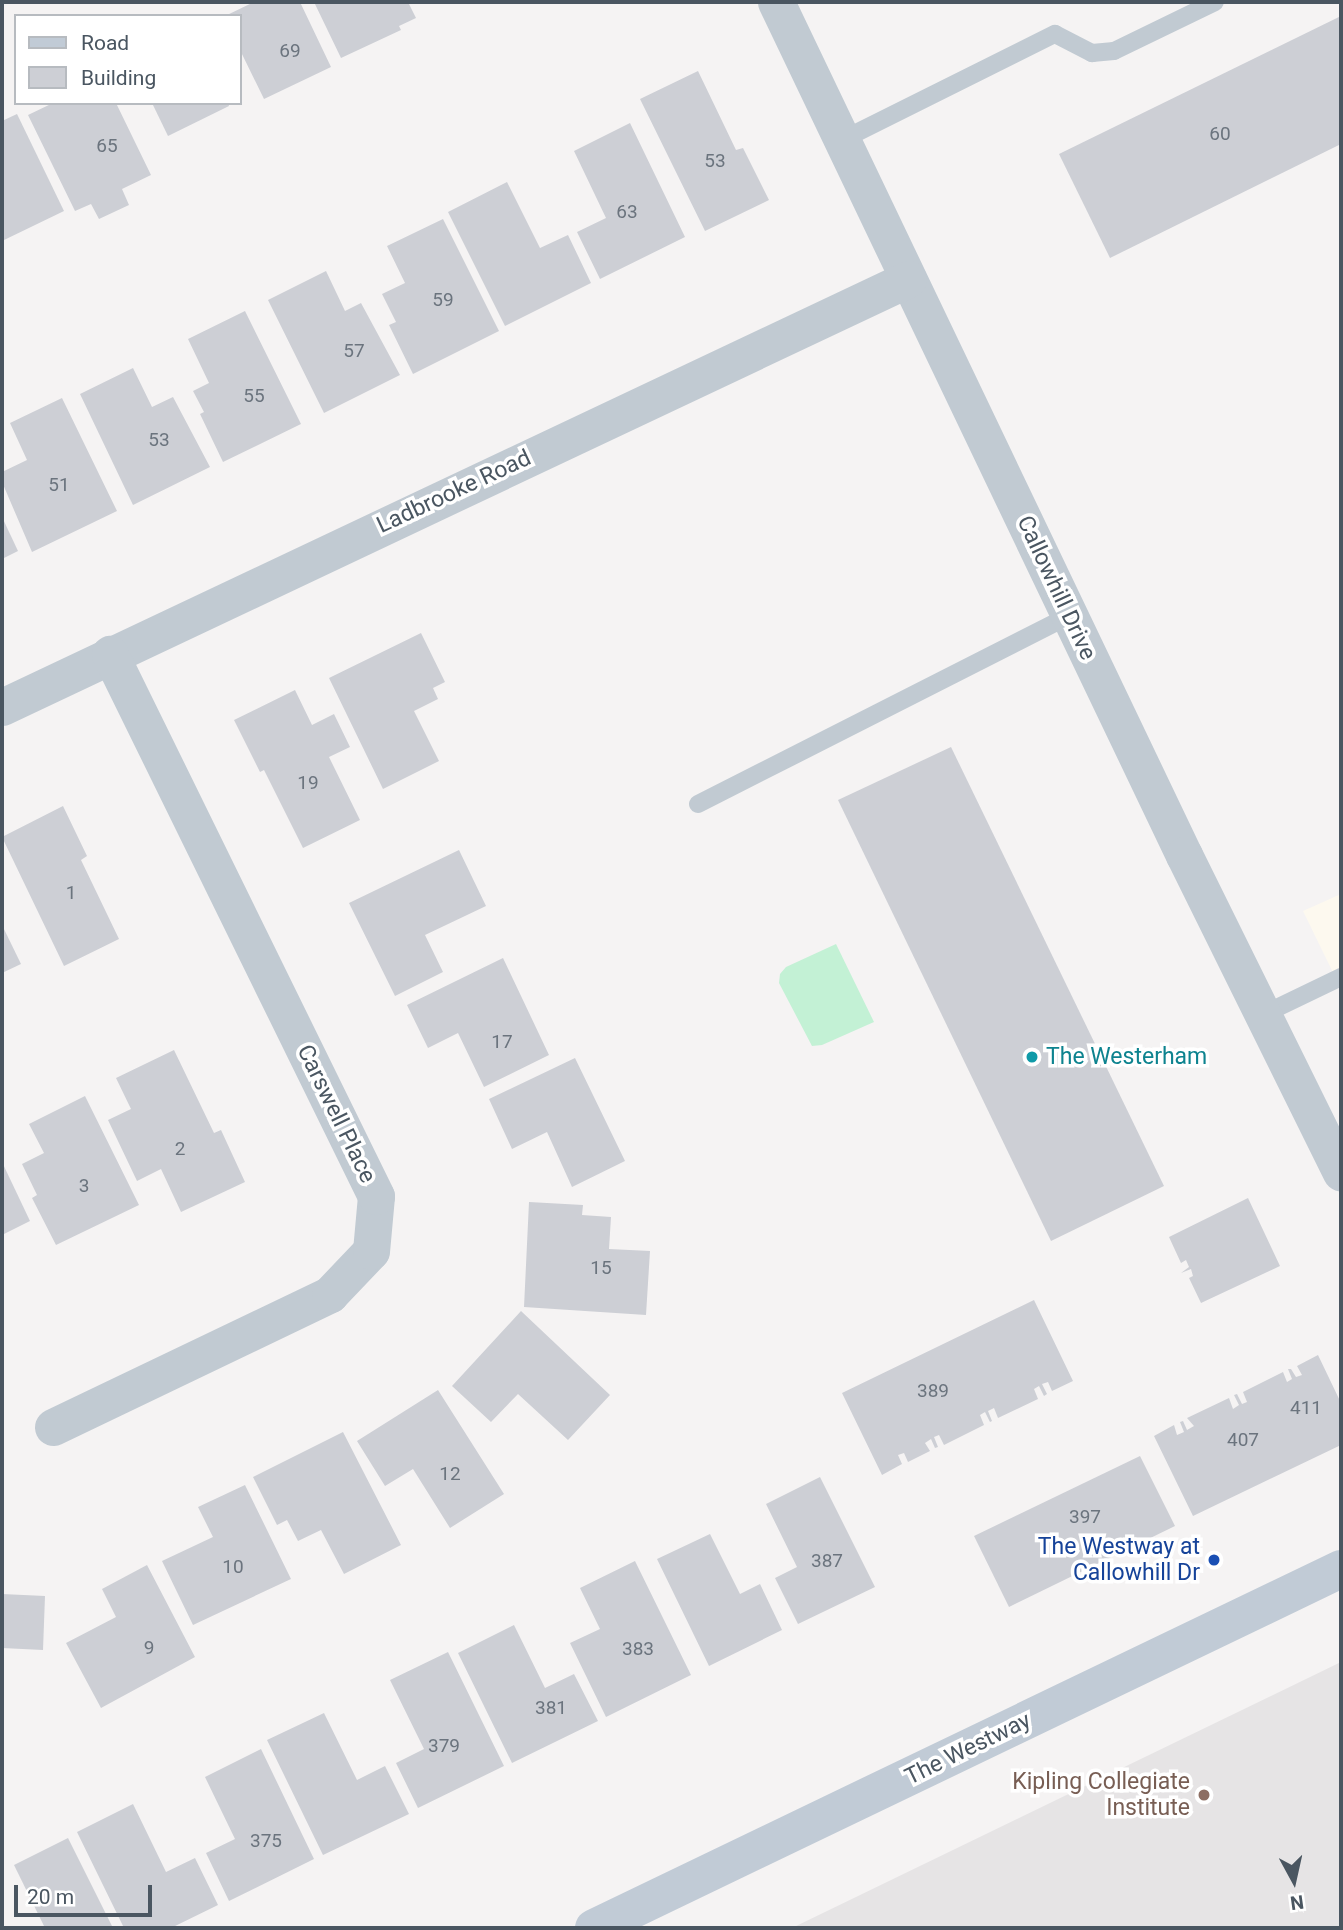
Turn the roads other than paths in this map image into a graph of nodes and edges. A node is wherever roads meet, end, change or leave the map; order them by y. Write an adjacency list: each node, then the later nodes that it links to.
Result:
1 (776, 2): 3 (street, Callowhill Drive)
2 (1215, 2): 3 (lane)
3 (842, 140): 4 (street, Callowhill Drive)
4 (908, 279): 5 (street, Callowhill Drive); 6 (street, Ladbrooke Road)
5 (1069, 616): 8 (lane); 10 (street, Callowhill Drive)
6 (110, 654): 7 (street, Ladbrooke Road); 12 (street, Carswell Place)
7 (2, 707)
8 (698, 804)
9 (1341, 977): 10 (lane)
10 (1262, 1016): 11 (street, Callowhill Drive)
11 (1341, 1172)
12 (52, 1427)
13 (1341, 1569): 14 (main road, The Westway)
14 (594, 1928)

